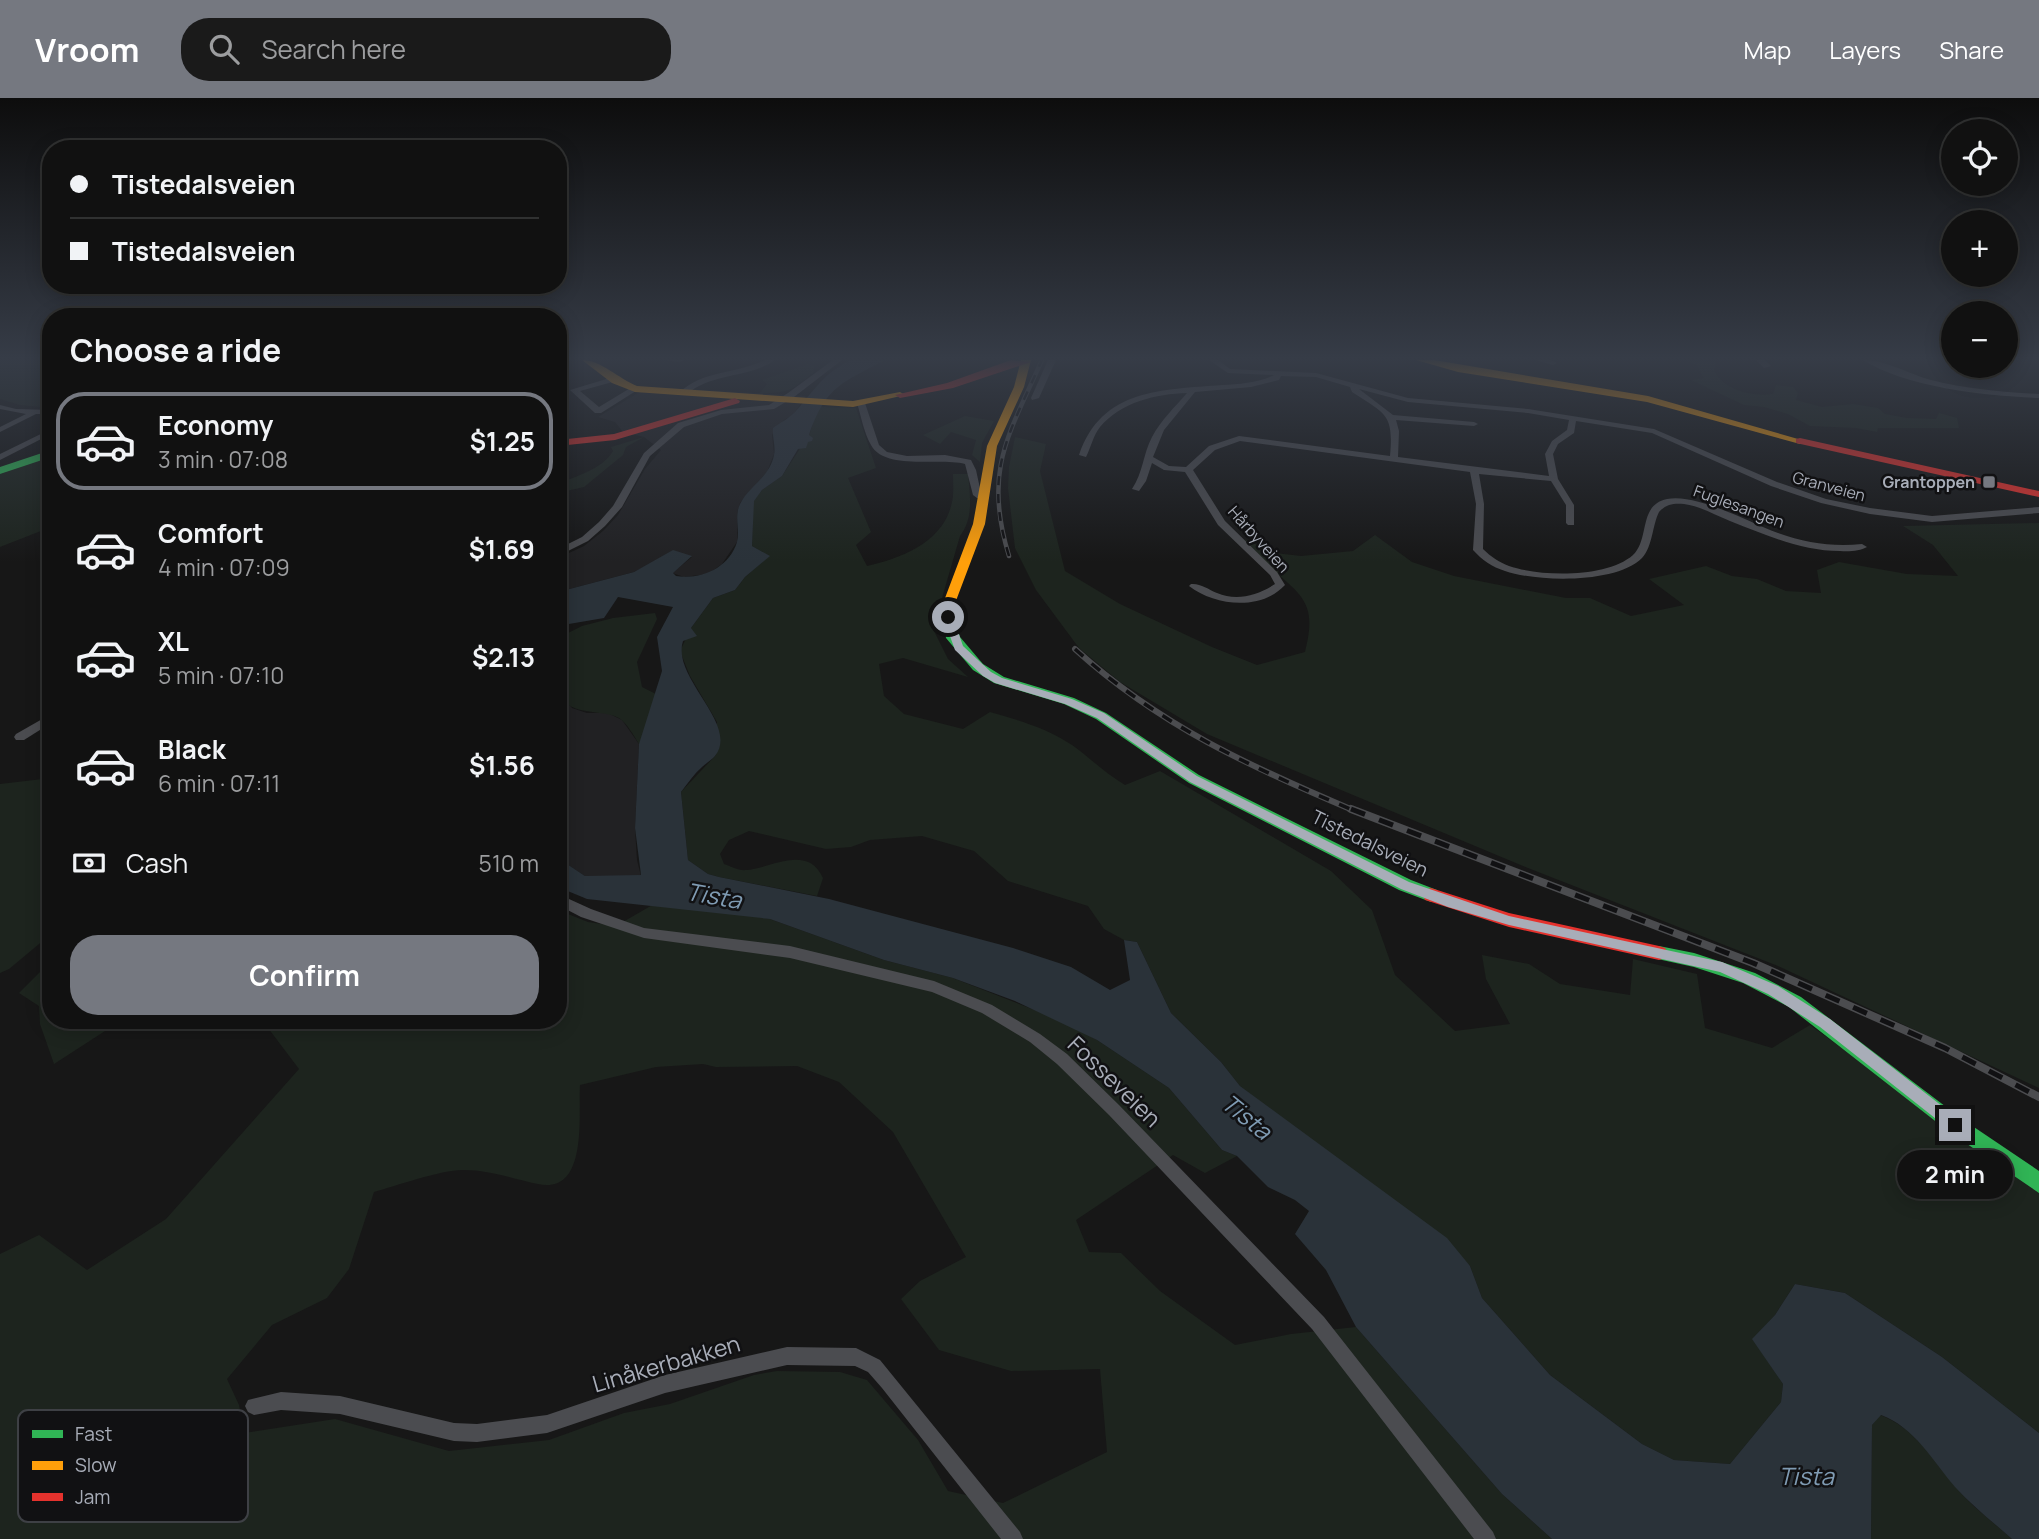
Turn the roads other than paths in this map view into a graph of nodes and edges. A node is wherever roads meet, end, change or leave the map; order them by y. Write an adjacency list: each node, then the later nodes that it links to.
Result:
1 (646, 427): 13 (main road)
2 (678, 427): 29 (street)
3 (869, 427): 25 (street)
4 (1000, 427): 25 (main road, Tistedalsveien)
5 (1096, 427): 14 (street)
6 (1162, 427): 17 (street)
7 (1397, 427): 18 (street)
8 (1571, 427): 22 (street)
9 (1628, 427): 26 (street, Granveien)
10 (1749, 427): 24 (main road)
11 (42, 436): 16 (street)
12 (1229, 439): 18 (street); 19 (street)
13 (567, 442)
14 (1083, 455)
15 (42, 456): 20 (main road)
16 (0, 457)
17 (1149, 458): 19 (street); 23 (street)
18 (1394, 459): 21 (street)
19 (1188, 470): 30 (street, Hårbyveien)
20 (0, 471)
21 (1474, 471): 22 (street); 28 (street, Fuglesangen)
22 (1554, 479): 27 (street)
23 (1136, 489)
24 (2039, 494)
25 (985, 496): 34 (main road, Tistedalsveien)
26 (2039, 510)
27 (1571, 523)
28 (1862, 547)
29 (567, 548)
30 (1194, 586)
31 (42, 724): 32 (street)
32 (20, 737)
33 (567, 904): 37 (street, Fosseveien)
34 (2039, 1182)
35 (254, 1406): 36 (street, Linåkerbakken)
36 (1013, 1539)
37 (1486, 1539)

